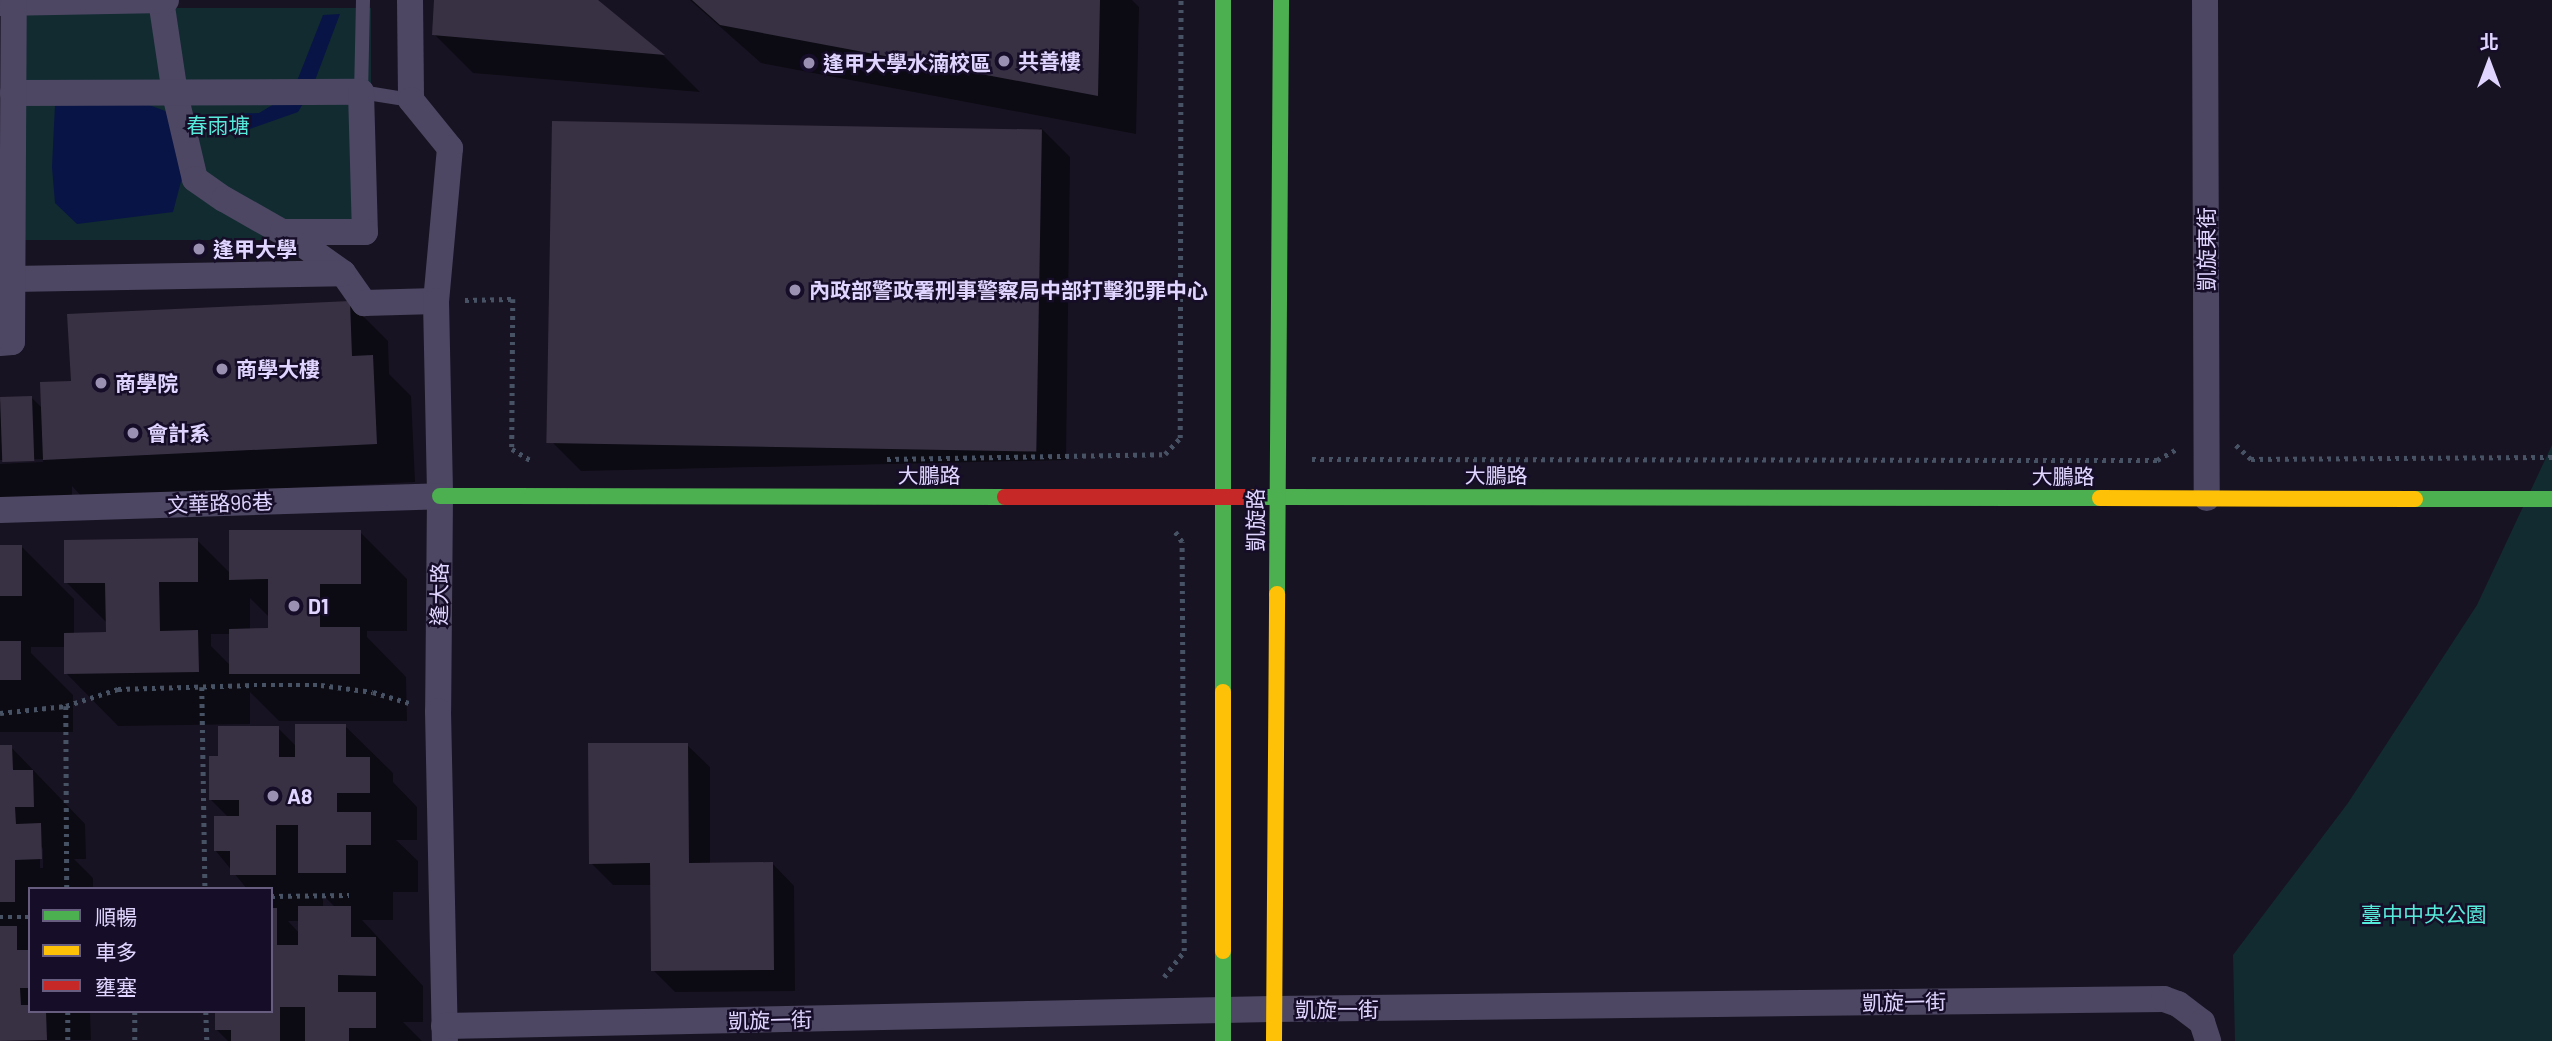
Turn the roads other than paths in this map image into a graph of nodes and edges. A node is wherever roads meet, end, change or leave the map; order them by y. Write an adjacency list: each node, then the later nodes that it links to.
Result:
1 (163, 0): 7 (street); 11 (street)
2 (363, 0): 8 (lane)
3 (410, 0): 10 (street)
4 (1223, 0): 18 (street, 凱旋路)
5 (1281, 0): 19 (street, 凱旋路)
6 (2205, 0): 20 (street, 凱旋東街)
7 (7, 3): 9 (street)
8 (361, 92): 10 (lane); 11 (street); 12 (street)
9 (12, 93): 11 (street); 14 (street)
10 (411, 100): 15 (street, 逢大路)
11 (179, 113): 12 (street)
12 (283, 232): 13 (street)
13 (343, 273): 14 (street); 15 (street)
14 (12, 278): 16 (street)
15 (436, 301): 17 (street, 逢大路)
16 (0, 343)
17 (440, 496): 18 (street, 大鵬路); 22 (street, 文華路96巷); 25 (street, 逢大路)
18 (1222, 496): 19 (street, 大鵬路); 24 (street, 凱旋路)
19 (1277, 496): 20 (street, 大鵬路); 23 (street, 凱旋路)
20 (2207, 498): 21 (street, 大鵬路)
21 (2552, 499)
22 (0, 510)
23 (1273, 1009): 24 (street, 凱旋一街); 27 (street, 凱旋路); 28 (street, 凱旋一街)
24 (1223, 1011): 25 (street, 凱旋一街); 26 (street, 凱旋路)
25 (444, 1034)
26 (1223, 1041)
27 (1273, 1041)
28 (2208, 1041)

